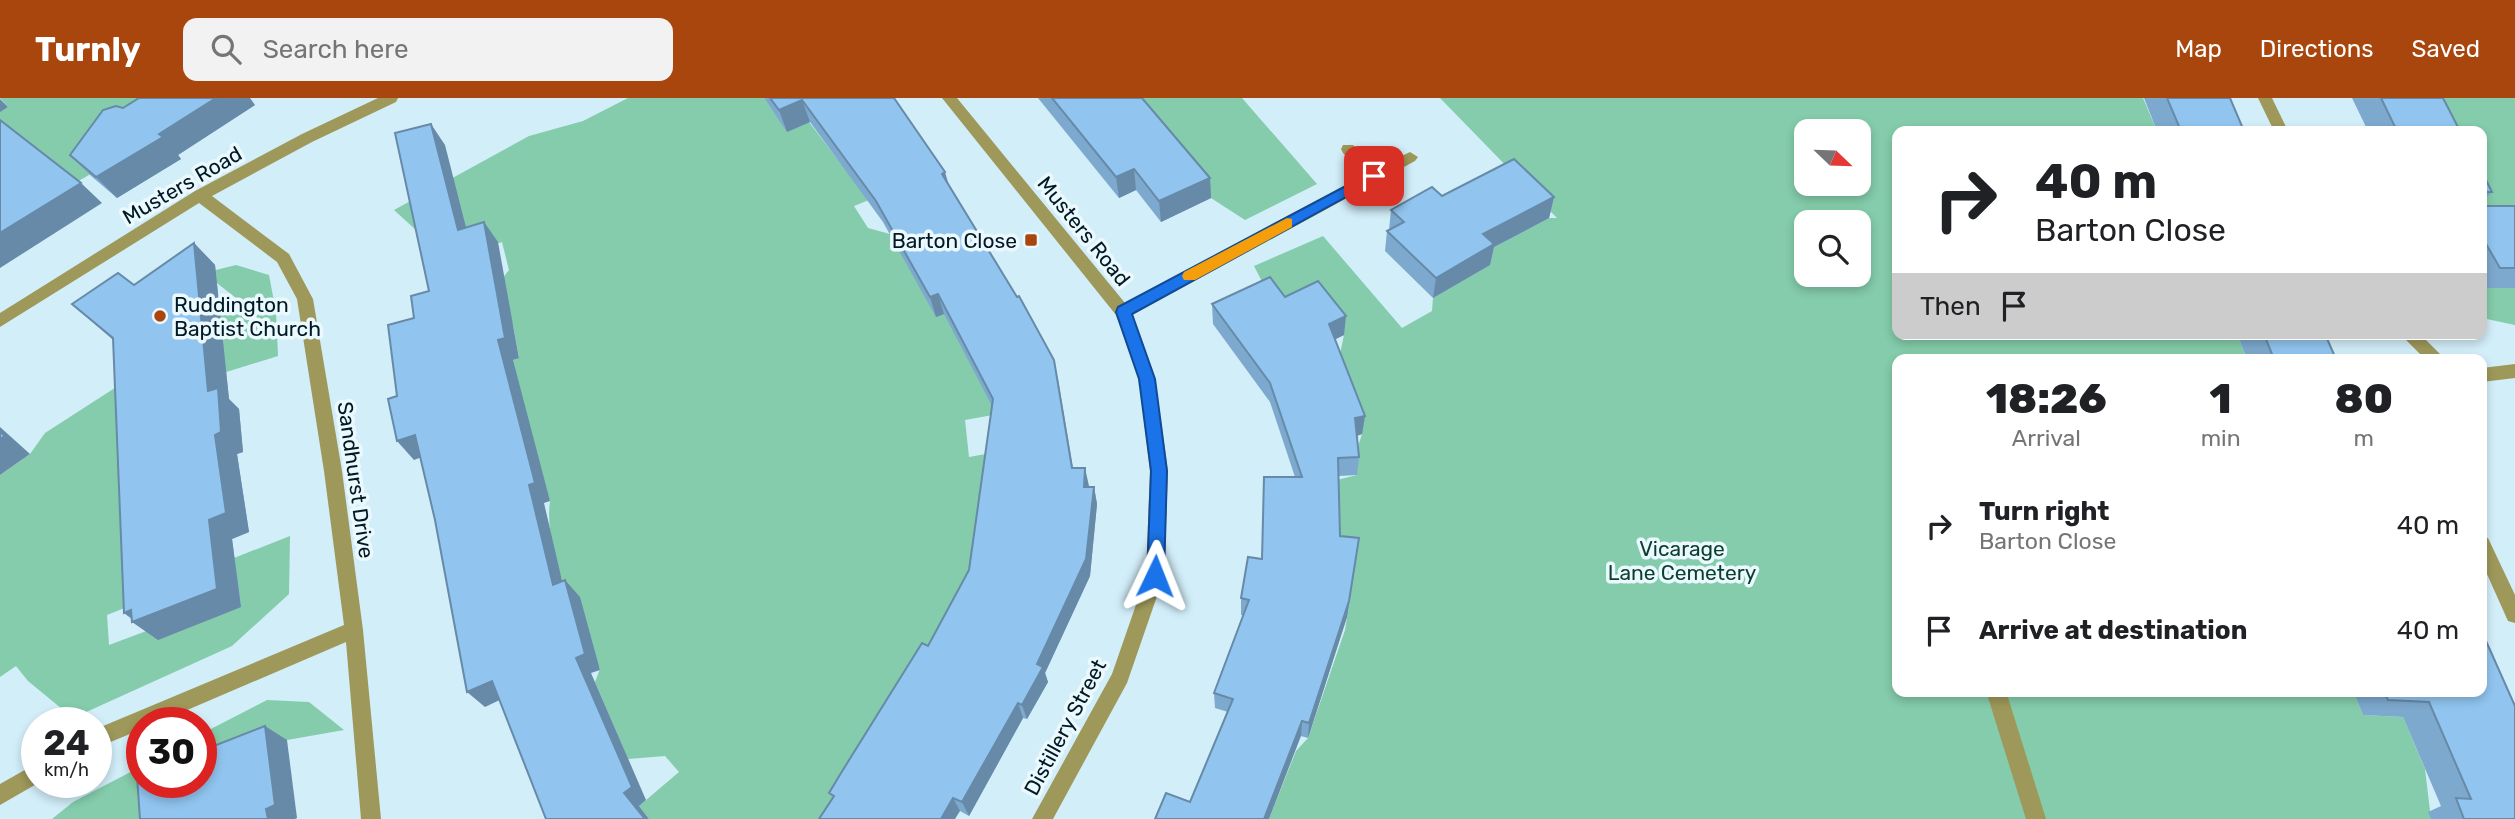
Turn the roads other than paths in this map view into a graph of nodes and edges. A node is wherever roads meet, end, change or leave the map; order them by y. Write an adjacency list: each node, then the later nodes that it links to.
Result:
1 (391, 98): 8 (street, Musters Road)
2 (948, 98): 9 (street, Musters Road)
3 (2265, 98): 4 (street)
4 (2279, 126)
5 (1348, 149): 7 (street)
6 (1410, 157): 7 (street)
7 (1374, 176): 9 (street)
8 (200, 195): 10 (street, Musters Road); 18 (street, Sandhurst Drive)
9 (1123, 312): 16 (street, Musters Road)
10 (0, 321)
11 (2415, 340): 12 (street)
12 (2431, 354)
13 (2515, 371): 14 (street)
14 (2487, 374)
15 (2487, 555): 17 (street)
16 (1155, 576): 24 (street, Distillery Street)
17 (2515, 615)
18 (354, 630): 20 (street); 23 (street, Sandhurst Drive)
19 (1998, 697): 25 (street)
20 (112, 732)
21 (21, 784): 22 (street)
22 (0, 796)
23 (371, 819)
24 (1042, 819)
25 (2036, 819)

